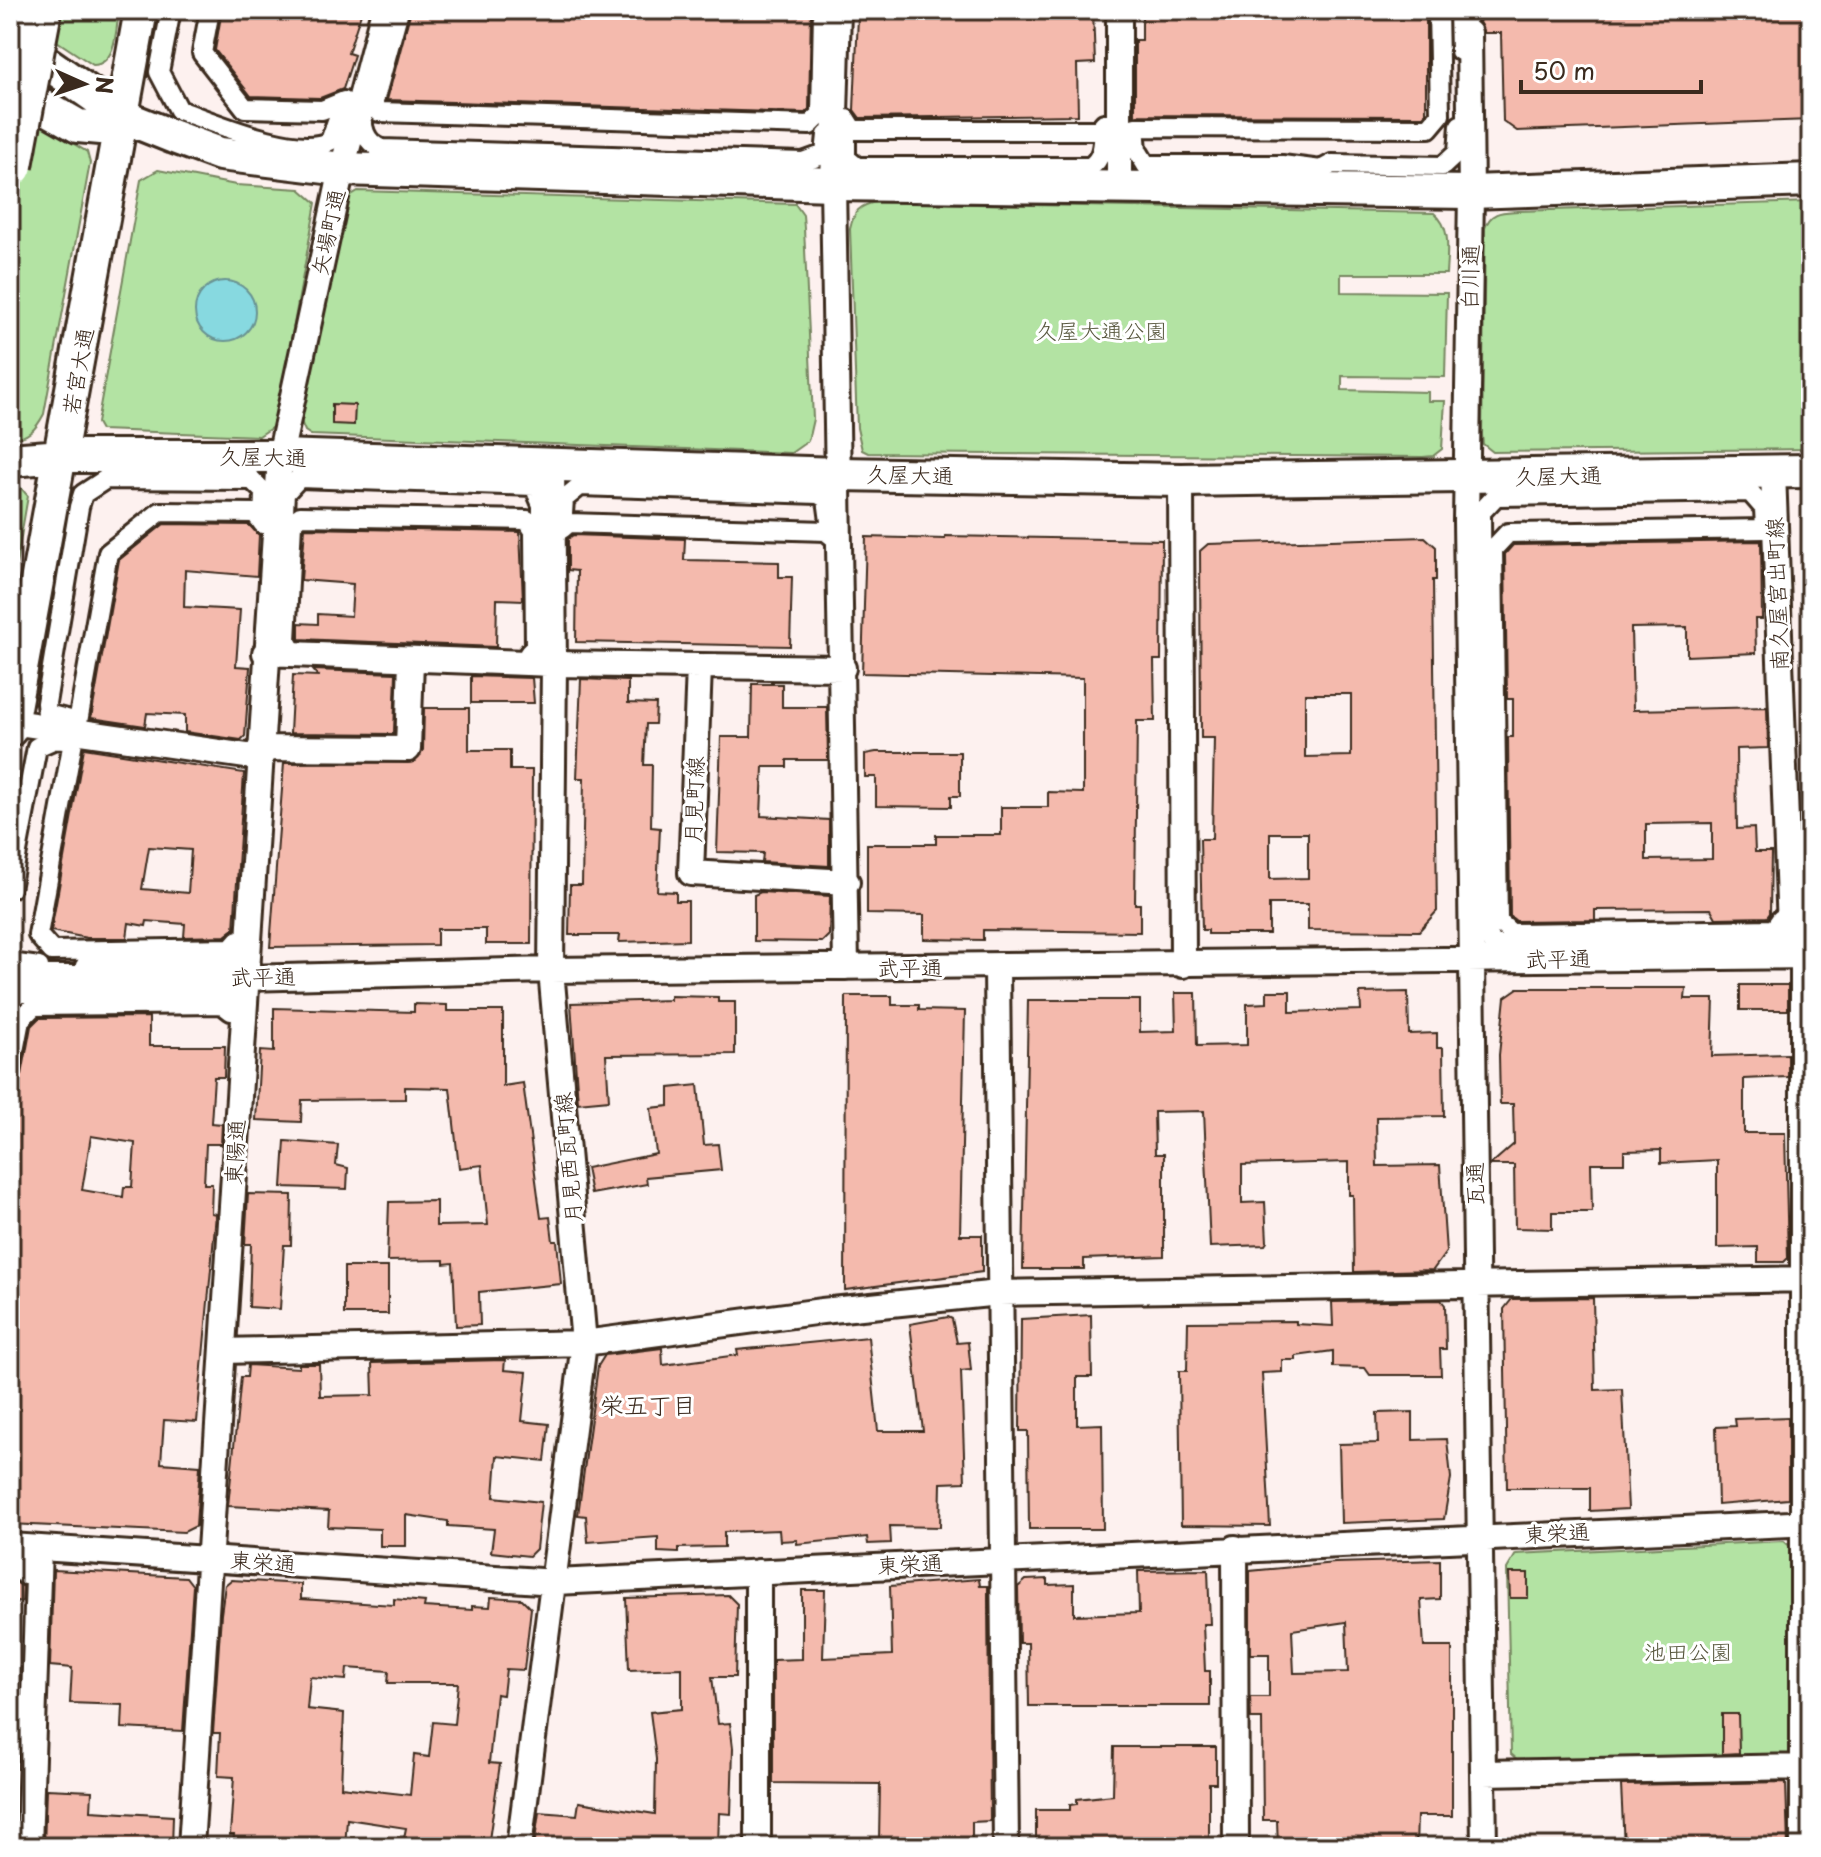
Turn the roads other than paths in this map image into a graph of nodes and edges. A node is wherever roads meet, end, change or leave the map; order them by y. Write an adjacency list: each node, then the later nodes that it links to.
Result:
1 (39, 10): 19 (highway, bridge)
2 (141, 10): 17 (street, 若宮大通)
3 (171, 10): 4 (street)
4 (210, 10)
5 (384, 10): 20 (street, 矢場町通)
6 (391, 10): 9 (street)
7 (399, 10): 8 (street)
8 (823, 10)
9 (830, 10)
10 (838, 10): 22 (street)
11 (1119, 10): 23 (street)
12 (1438, 10): 13 (street)
13 (1459, 10)
14 (1469, 18): 24 (street, 白川通)
15 (10, 37): 17 (street)
16 (10, 87): 17 (street)
17 (124, 117): 20 (street); 25 (street, 若宮大通)
18 (853, 130): 18 (street)
19 (10, 165)
20 (342, 169): 22 (street); 26 (street, 矢場町通)
21 (1811, 180): 24 (street)
22 (833, 184): 23 (street); 31 (street)
23 (1119, 188): 24 (street)
24 (1471, 192): 32 (street, 白川通)
25 (62, 456): 26 (street, 久屋大通); 27 (street, 久屋大通); 44 (street, 若宮大通)
26 (280, 456): 28 (street, 久屋大通); 39 (street, 東陽通)
27 (10, 460)
28 (552, 465): 31 (street, 久屋大通); 41 (street, 月見西瓦町線)
29 (1811, 471): 30 (street, 久屋大通)
30 (1773, 472): 32 (street, 久屋大通); 48 (street, 南久屋宮出町線)
31 (839, 474): 33 (street, 久屋大通); 43 (street)
32 (1466, 478): 33 (street, 久屋大通); 35 (street, 白川通)
33 (1181, 480): 51 (street)
34 (527, 520): 34 (street)
35 (1466, 521): 49 (street, 瓦通)
36 (263, 524): 36 (street)
37 (1765, 529): 37 (street)
38 (826, 531): 38 (street)
39 (265, 653): 40 (street); 45 (street, 東陽通)
40 (411, 660): 41 (street); 45 (street)
41 (554, 664): 42 (street); 54 (street, 月見西瓦町線)
42 (699, 667): 43 (street); 46 (street, 月見町線)
43 (843, 668): 46 (street)
44 (11, 726): 45 (street)
45 (260, 753): 56 (street, 東陽通)
46 (847, 882): 52 (street)
47 (10, 889): 50 (street)
48 (1802, 956): 49 (street, 武平通); 59 (street, 南久屋宮出町線)
49 (1470, 960): 51 (street, 武平通); 60 (street, 瓦通)
50 (10, 963)
51 (1183, 965): 53 (street, 武平通)
52 (846, 967): 53 (street, 武平通); 54 (street, 武平通)
53 (997, 968): 61 (street)
54 (551, 970): 56 (street, 武平通); 62 (street, 月見西瓦町線)
55 (10, 978): 56 (street, 武平通)
56 (246, 978): 63 (street, 東陽通)
57 (10, 993): 58 (street)
58 (10, 1072)
59 (1808, 1280): 60 (street); 64 (street, 南久屋宮出町線)
60 (1477, 1286): 61 (street); 65 (street, 瓦通)
61 (999, 1293): 62 (street); 71 (street)
62 (584, 1343): 63 (street); 74 (street, 月見西瓦町線)
63 (223, 1351): 70 (street, 東陽通)
64 (1808, 1522): 65 (street, 東栄通); 75 (street, 南久屋宮出町線)
65 (1478, 1536): 68 (street, 東栄通); 76 (street, 瓦通)
66 (10, 1546): 67 (street, 東栄通)
67 (39, 1548): 70 (street, 東栄通); 77 (street)
68 (1235, 1548): 71 (street, 東栄通); 82 (street)
69 (10, 1552): 72 (street)
70 (209, 1559): 74 (street, 東栄通); 78 (street, 東陽通)
71 (1003, 1560): 73 (street, 東栄通); 81 (street)
72 (10, 1563)
73 (758, 1572): 74 (street, 東栄通); 80 (street)
74 (555, 1582): 79 (street, 月見西瓦町線)
75 (1803, 1767): 76 (street); 84 (street, 南久屋宮出町線)
76 (1483, 1773): 83 (street, 瓦通)
77 (29, 1847)
78 (191, 1847)
79 (519, 1847)
80 (758, 1847)
81 (1006, 1847)
82 (1236, 1847)
83 (1484, 1847)
84 (1803, 1847)

